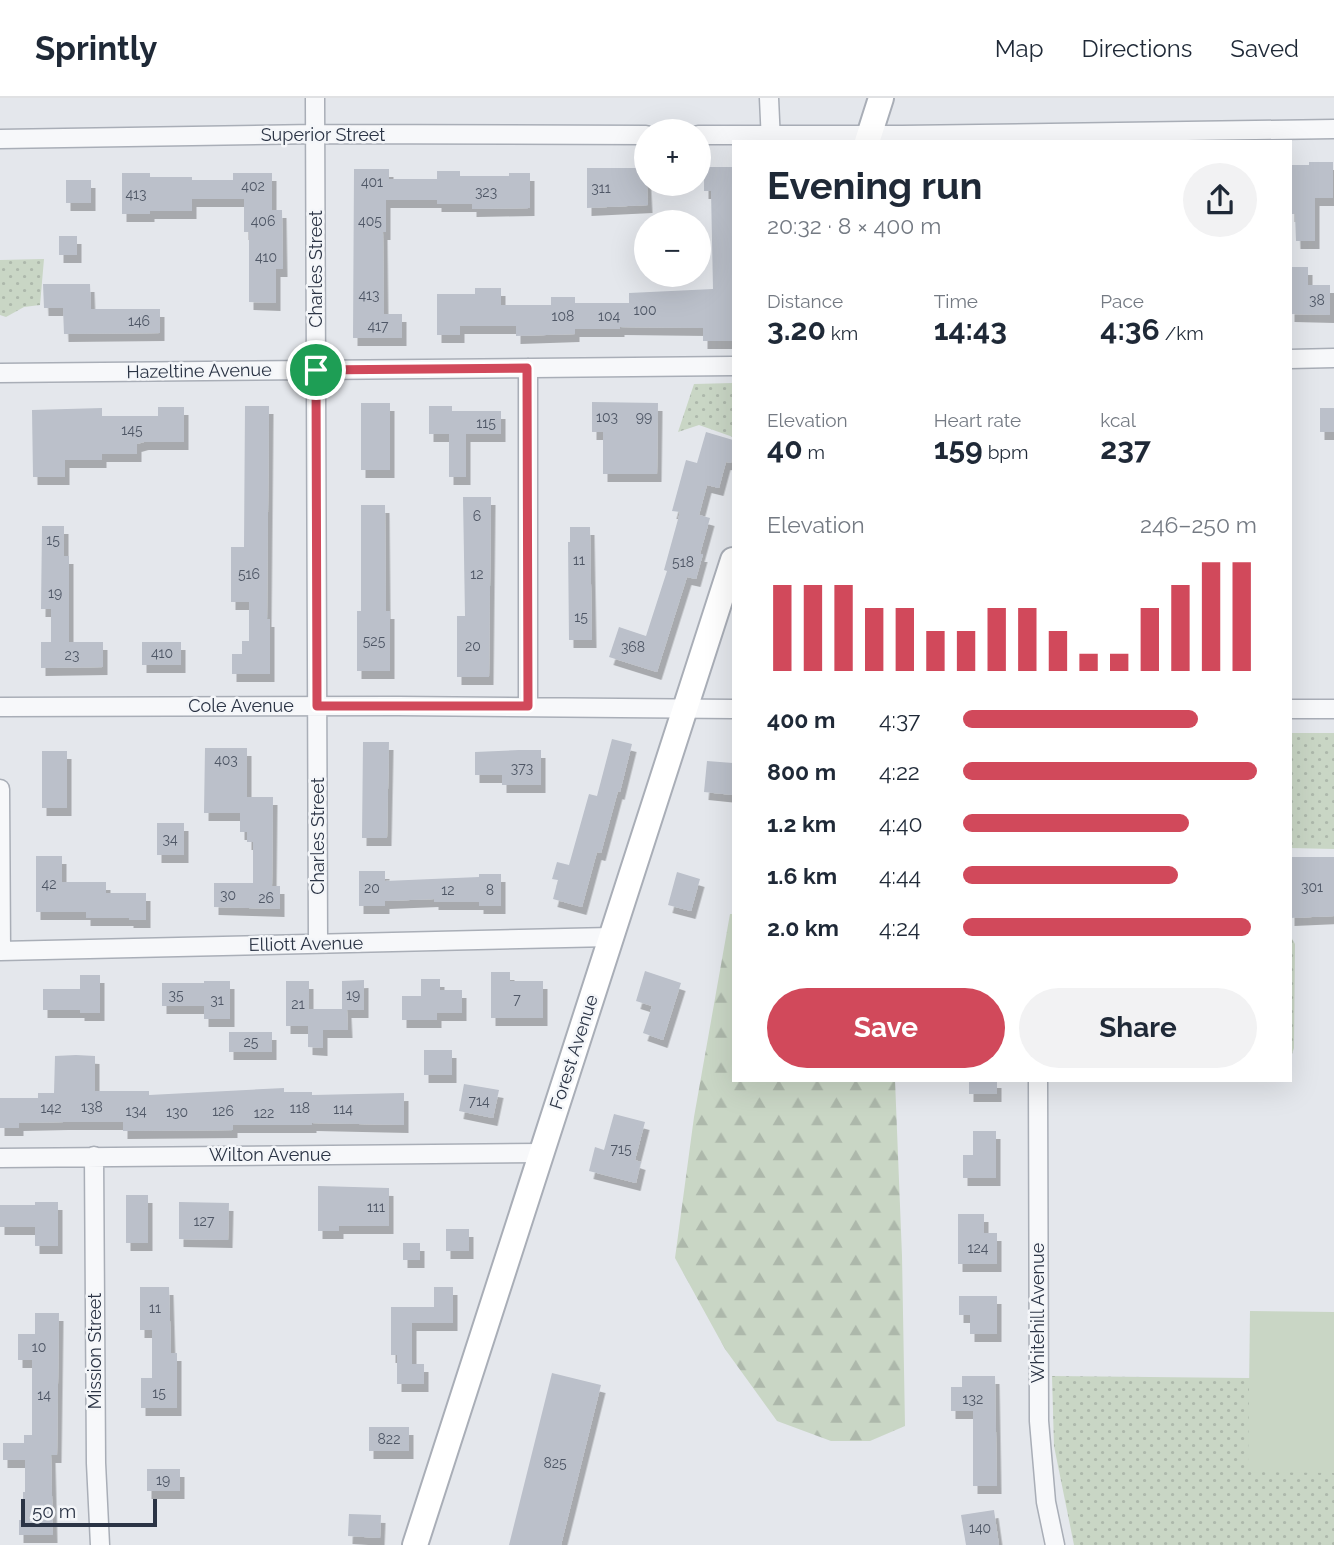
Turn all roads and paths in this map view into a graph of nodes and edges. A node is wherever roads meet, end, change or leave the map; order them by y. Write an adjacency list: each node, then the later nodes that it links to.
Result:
1 (315, 98): 5 (street, Charles Street)
2 (769, 98): 8 (street)
3 (881, 98): 10 (main road)
4 (1334, 129): 10 (street)
5 (315, 134): 6 (street, Superior Street); 9 (street, Superior Street); 15 (street, Charles Street)
6 (634, 135)
7 (711, 136): 8 (street)
8 (771, 138): 10 (street)
9 (0, 139)
10 (868, 139)
11 (1334, 358): 12 (street)
12 (1292, 359)
13 (732, 366): 14 (street, Hazeltine Avenue)
14 (527, 368): 15 (street, Hazeltine Avenue); 19 (street)
15 (316, 370): 16 (street, Hazeltine Avenue); 18 (street, Charles Street)
16 (0, 373)
17 (732, 562): 21 (main road, Forest Avenue)
18 (317, 706): 19 (street, Cole Avenue); 20 (street, Cole Avenue); 27 (street, Charles Street)
19 (528, 706): 21 (street, Cole Avenue)
20 (0, 707)
21 (687, 708): 22 (street, Cole Avenue); 26 (main road, Forest Avenue)
22 (732, 709)
23 (1292, 709): 24 (street)
24 (1334, 709)
25 (0, 789): 28 (street)
26 (611, 937): 27 (street, Elliott Avenue); 30 (main road, Forest Avenue)
27 (318, 943): 28 (street, Elliott Avenue)
28 (0, 951)
29 (1038, 1082): 35 (street, Whitehill Avenue)
30 (541, 1153): 32 (street, Wilton Avenue); 34 (main road, Forest Avenue)
31 (0, 1157): 32 (street, Wilton Avenue)
32 (94, 1157): 33 (street, Mission Street)
33 (100, 1545)
34 (415, 1545)
35 (1055, 1545)

